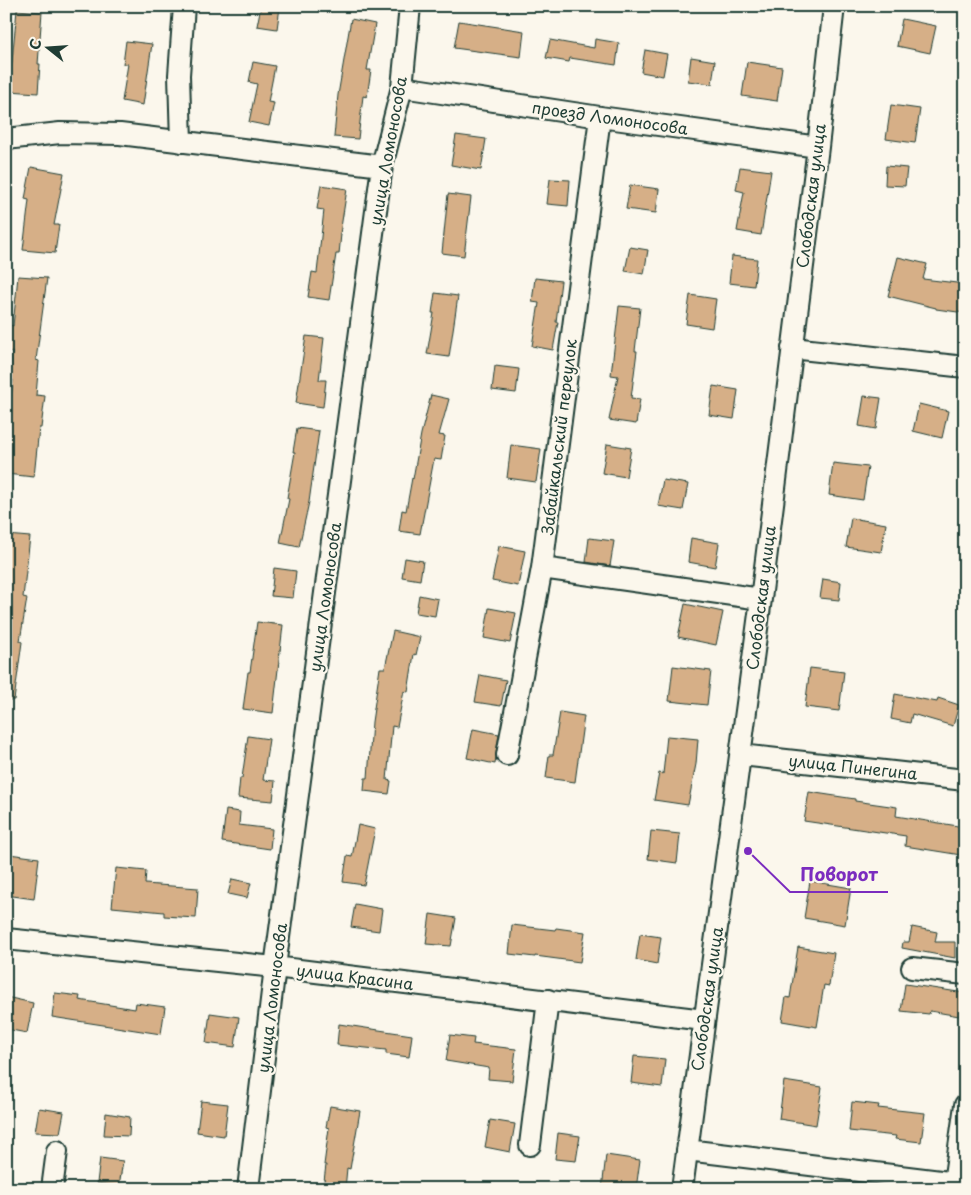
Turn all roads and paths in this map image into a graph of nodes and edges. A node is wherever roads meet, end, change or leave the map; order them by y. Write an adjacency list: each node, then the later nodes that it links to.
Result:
1 (184, 6): 7 (street)
2 (410, 6): 4 (street, улица Ломоносова)
3 (834, 6): 8 (street, Слободская улица)
4 (402, 87): 5 (street, проезд Ломоносова); 9 (street, улица Ломоносова)
5 (600, 117): 8 (street, проезд Ломоносова); 12 (street, Забайкальский переулок)
6 (6, 138): 7 (street)
7 (181, 142): 9 (street)
8 (818, 147): 10 (street, Слободская улица)
9 (382, 166): 18 (street, улица Ломоносова)
10 (792, 348): 11 (street); 13 (street, Слободская улица)
11 (965, 367)
12 (542, 568): 13 (street); 14 (street, Забайкальский переулок)
13 (762, 599): 15 (street, Слободская улица)
14 (507, 755)
15 (741, 755): 16 (street, улица Пинегина); 22 (street, Слободская улица)
16 (965, 780)
17 (6, 939): 18 (street, улица Красина)
18 (275, 968): 21 (street, улица Красина); 29 (street, улица Ломоносова)
19 (912, 968): 20 (street)
20 (965, 974)
21 (548, 1000): 22 (street, улица Красина); 24 (street)
22 (704, 1020): 25 (street, Слободская улица)
23 (965, 1105): 27 (street)
24 (530, 1145)
25 (687, 1150): 27 (street); 30 (street, Слободская улица)
26 (57, 1151): 28 (street)
27 (960, 1184)
28 (52, 1189)
29 (248, 1189)
30 (682, 1189)

